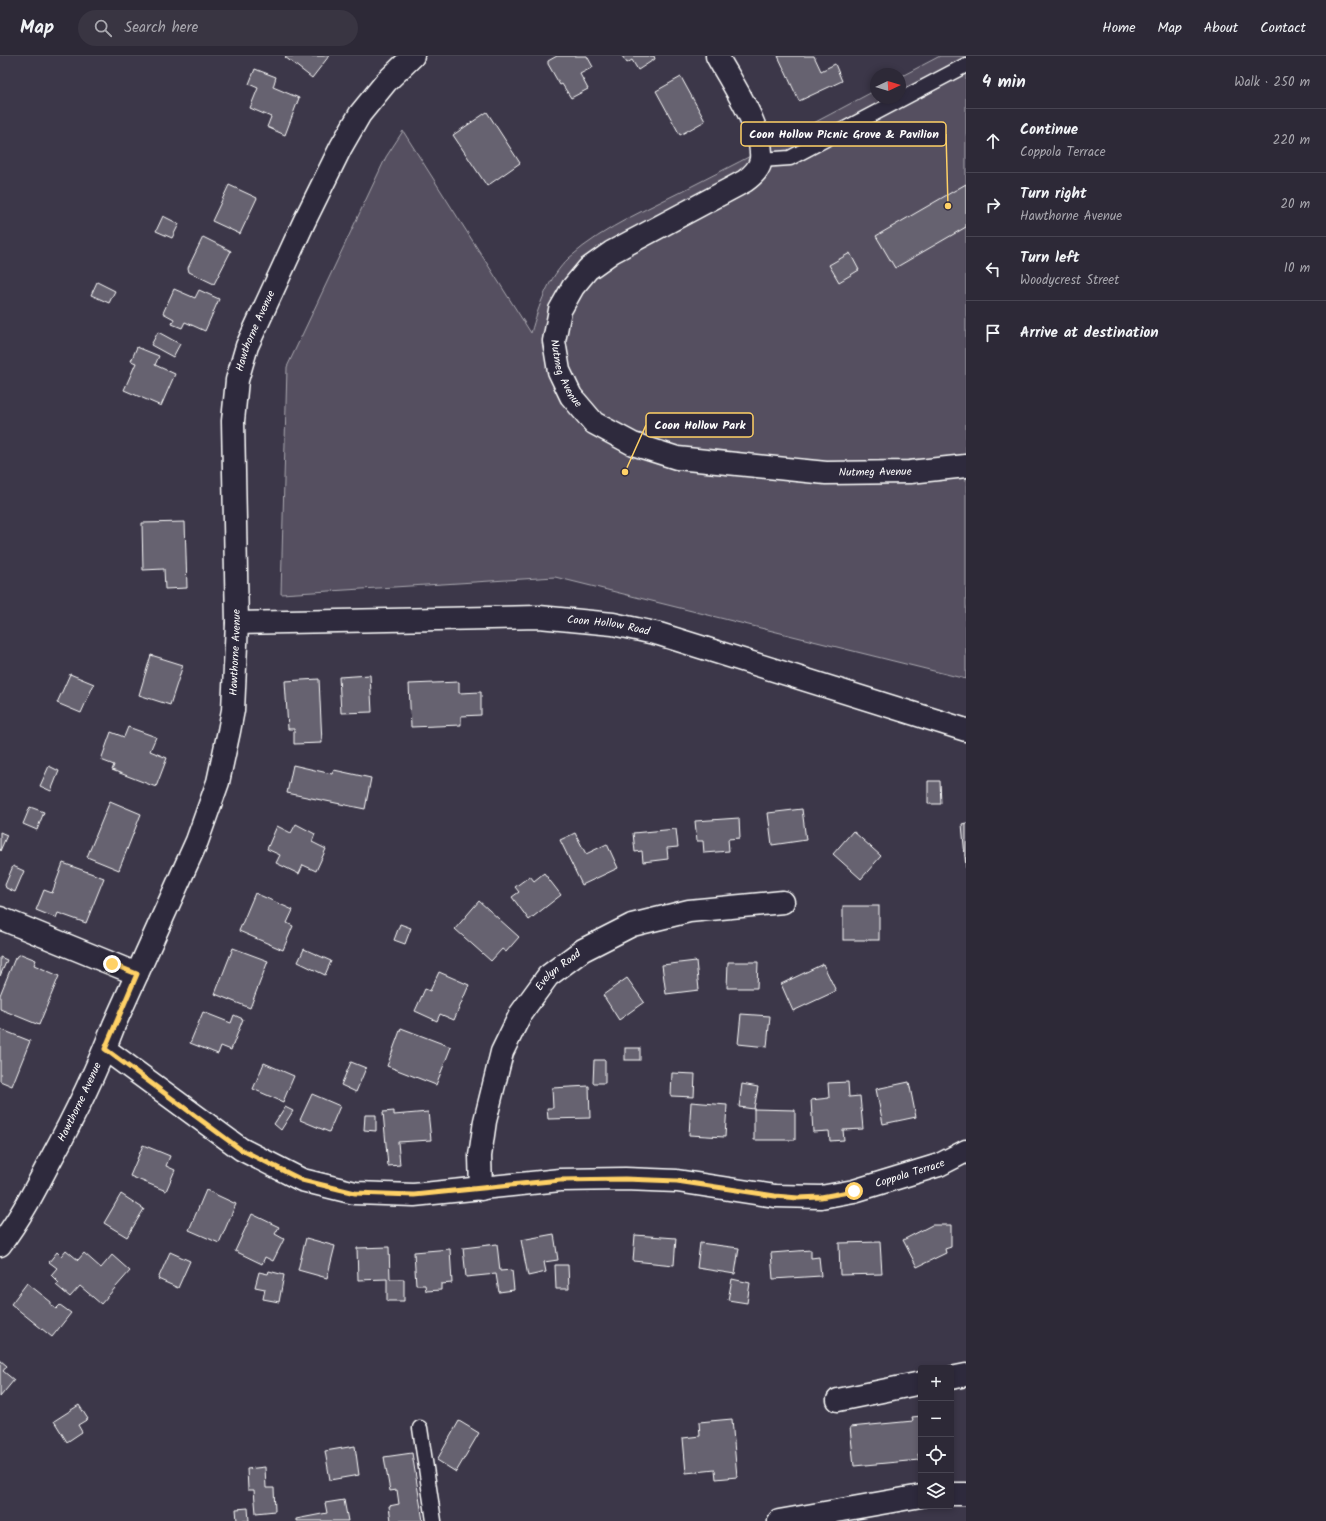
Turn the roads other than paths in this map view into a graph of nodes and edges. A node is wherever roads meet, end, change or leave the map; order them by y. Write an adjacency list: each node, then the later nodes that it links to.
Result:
1 (413, 56): 6 (street, Hawthorne Avenue)
2 (717, 56): 4 (street)
3 (966, 66): 4 (lane)
4 (761, 160): 5 (street, Nutmeg Avenue)
5 (966, 466)
6 (237, 623): 7 (street, Coon Hollow Road); 10 (street, Hawthorne Avenue)
7 (966, 730)
8 (783, 902): 13 (street, Evelyn Road)
9 (0, 918): 10 (street)
10 (137, 974): 11 (street, Hawthorne Avenue)
11 (105, 1049): 13 (street, Coppola Terrace); 14 (street, Hawthorne Avenue)
12 (966, 1151): 13 (street, Coppola Terrace)
13 (481, 1189)
14 (0, 1245)
15 (966, 1375): 16 (street)
16 (954, 1377)
17 (918, 1384): 18 (street)
18 (838, 1400)
19 (420, 1428): 23 (lane)
20 (954, 1494): 21 (street)
21 (966, 1494)
22 (918, 1497): 24 (street)
23 (434, 1521)
24 (779, 1521)

